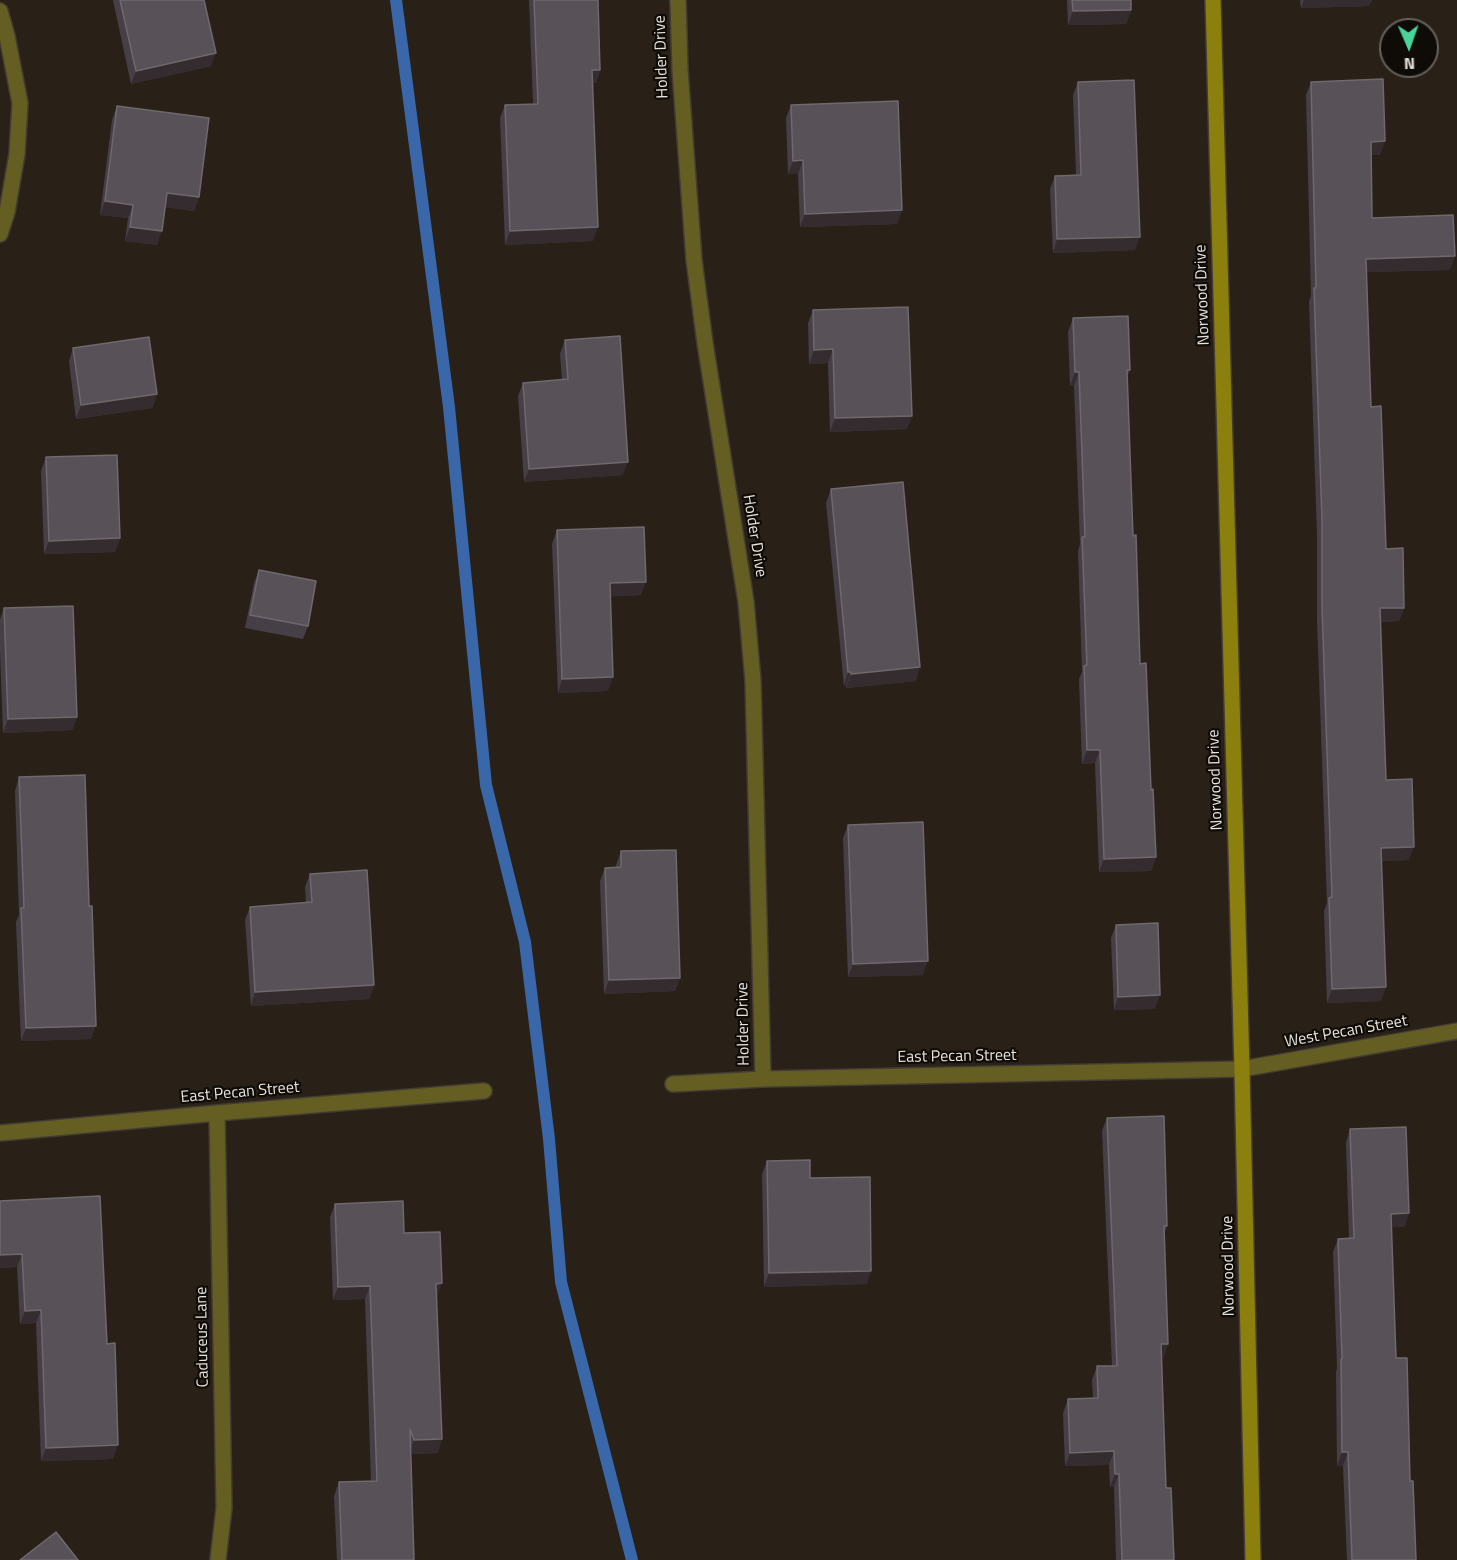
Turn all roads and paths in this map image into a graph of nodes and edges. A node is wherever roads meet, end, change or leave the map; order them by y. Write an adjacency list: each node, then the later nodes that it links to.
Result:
1 (678, 0): 7 (street, Holder Drive)
2 (1213, 0): 6 (street, Norwood Drive)
3 (0, 11): 4 (street)
4 (0, 234)
5 (1457, 1031): 6 (street, West Pecan Street)
6 (1242, 1069): 7 (street, East Pecan Street); 13 (street, Norwood Drive)
7 (763, 1079): 8 (street, East Pecan Street)
8 (673, 1084)
9 (484, 1091): 10 (street, East Pecan Street)
10 (217, 1113): 11 (street, East Pecan Street); 12 (street, Caduceus Lane)
11 (0, 1133)
12 (218, 1560)
13 (1253, 1560)

